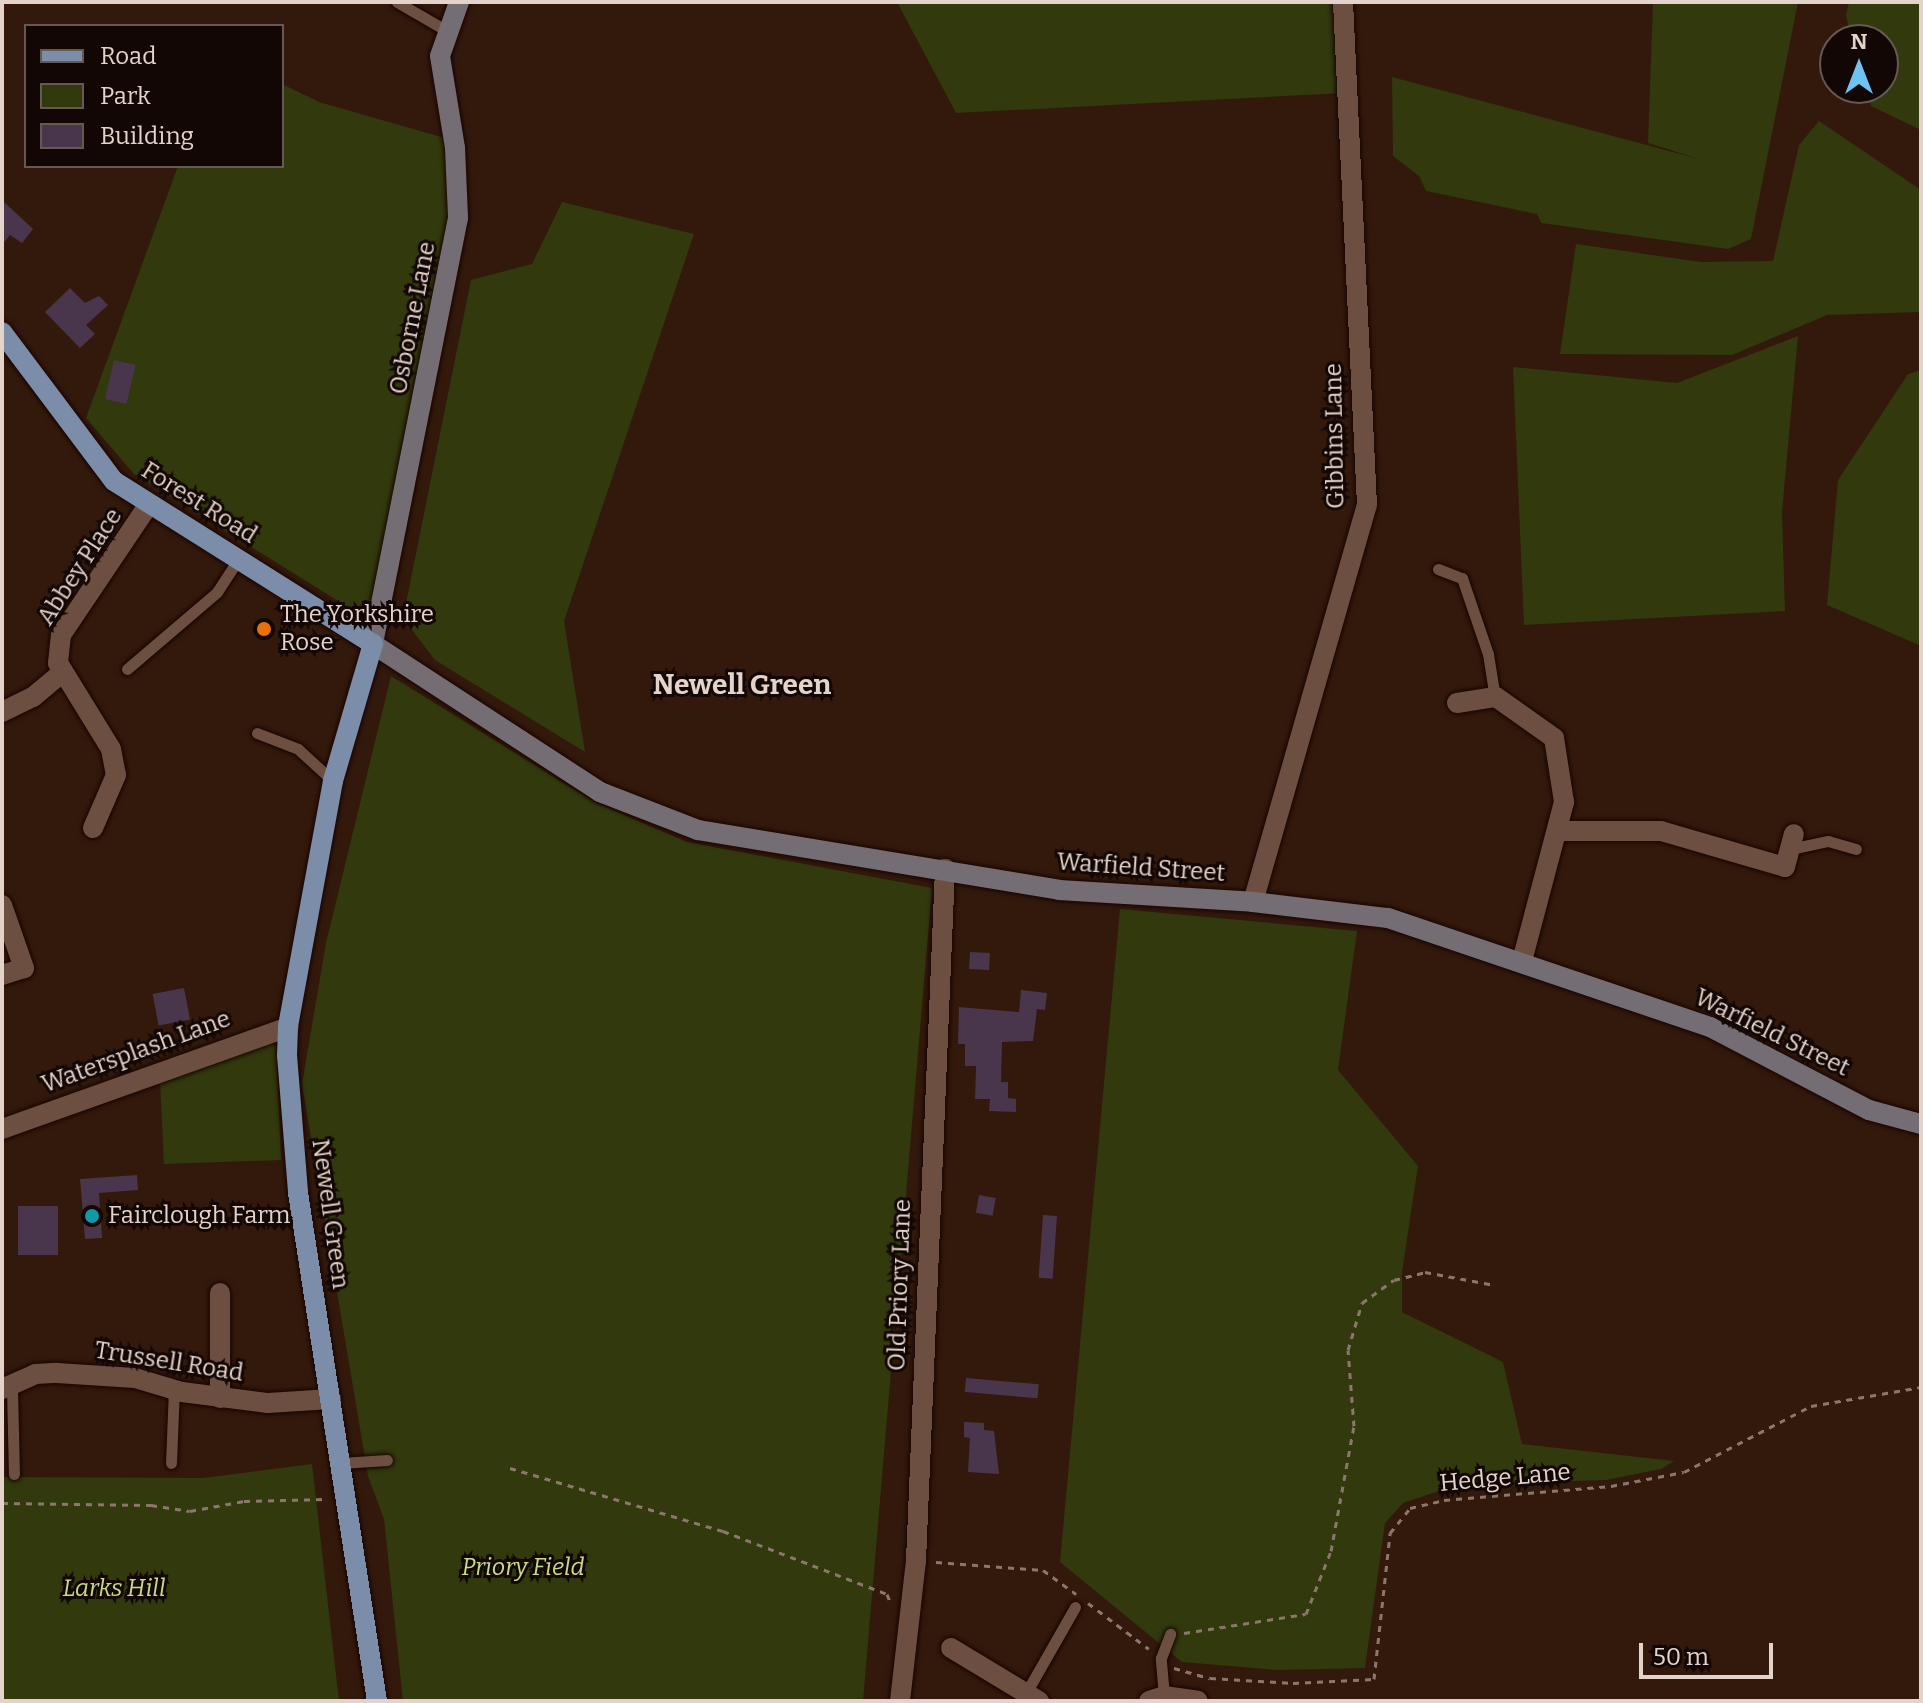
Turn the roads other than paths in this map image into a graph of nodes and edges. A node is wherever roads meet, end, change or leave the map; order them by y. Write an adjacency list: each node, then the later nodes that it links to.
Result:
1 (397, 2): 4 (lane)
2 (459, 2): 4 (main road, Osborne Lane)
3 (1343, 2): 22 (street, Gibbins Lane)
4 (447, 31): 9 (main road, Osborne Lane)
5 (2, 332): 6 (main road, Forest Road)
6 (149, 504): 7 (main road, Forest Road); 11 (street, Abbey Place)
7 (239, 558): 9 (main road, Forest Road); 10 (lane)
8 (1438, 569): 12 (lane)
9 (373, 644): 16 (main road, Newell Green); 21 (main road, Warfield Street)
10 (127, 669)
11 (62, 673): 14 (street); 17 (street)
12 (1495, 698): 13 (street); 18 (street)
13 (1457, 703)
14 (2, 712)
15 (257, 733): 16 (lane)
16 (333, 781): 26 (main road, Newell Green)
17 (93, 828)
18 (1557, 831): 19 (street); 24 (street)
19 (1792, 842): 20 (lane)
20 (1856, 849)
21 (945, 869): 22 (main road, Warfield Street); 44 (street, Old Priory Lane)
22 (1253, 902): 24 (main road, Warfield Street)
23 (2, 905): 25 (street)
24 (1522, 961): 27 (main road, Warfield Street)
25 (2, 975)
26 (288, 1027): 28 (street, Watersplash Lane); 33 (main road, Newell Green)
27 (1921, 1124)
28 (2, 1129)
29 (220, 1293): 32 (street)
30 (7, 1388): 31 (street, Trussell Road); 37 (lane)
31 (174, 1389): 32 (street, Trussell Road); 35 (lane)
32 (220, 1398): 33 (street, Trussell Road)
33 (331, 1399): 36 (main road, Newell Green)
34 (387, 1460): 36 (lane)
35 (171, 1463)
36 (341, 1463): 43 (main road, Newell Green)
37 (14, 1474)
38 (1075, 1607): 41 (lane)
39 (1170, 1634): 42 (lane)
40 (951, 1648): 41 (street)
41 (1032, 1697)
42 (1156, 1698): 45 (street)
43 (377, 1701)
44 (900, 1701)
45 (1198, 1701)

